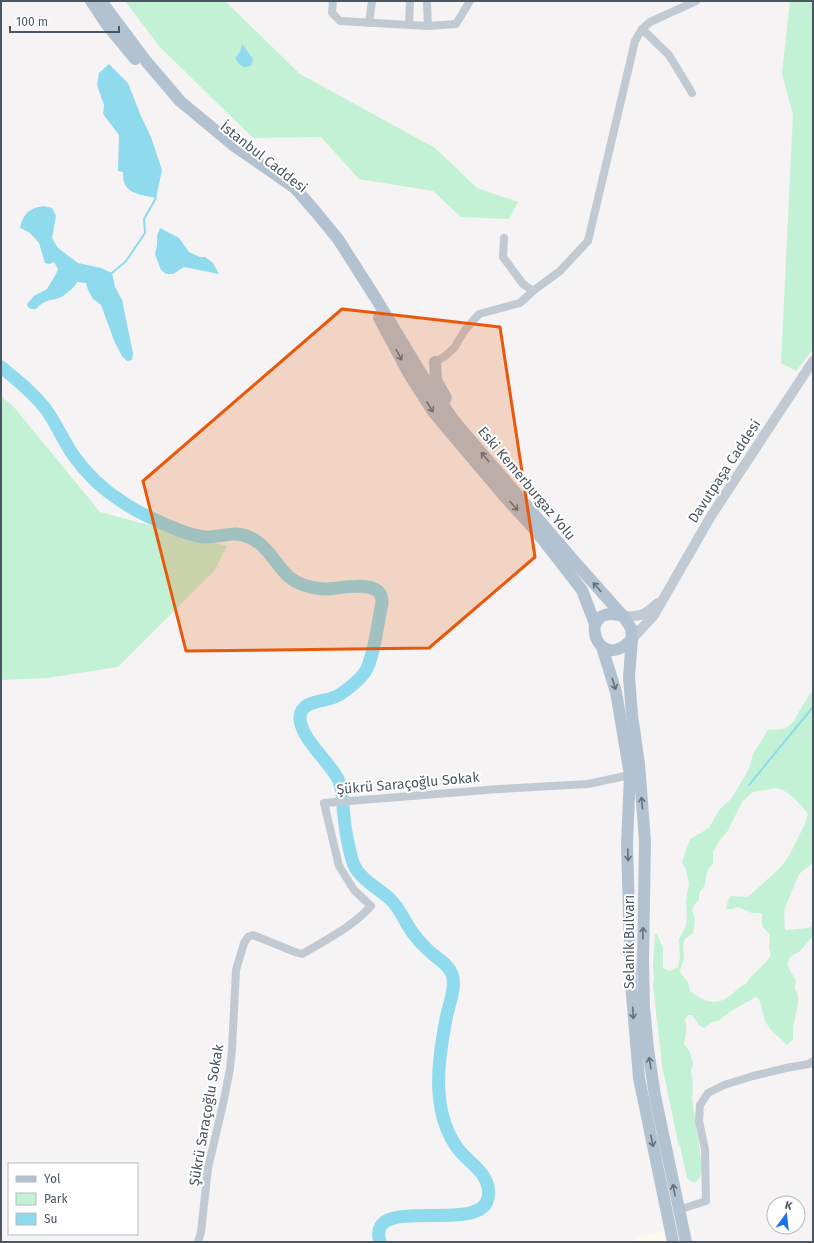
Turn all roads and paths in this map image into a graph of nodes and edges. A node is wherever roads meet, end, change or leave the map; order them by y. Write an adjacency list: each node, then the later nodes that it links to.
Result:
1 (91, 1): 14 (main road, İstanbul Caddesi)
2 (101, 1): 14 (main road, İstanbul Caddesi)
3 (333, 1): 9 (street)
4 (372, 1): 9 (street)
5 (410, 1): 10 (street)
6 (427, 1): 11 (street)
7 (470, 1): 11 (street)
8 (696, 1): 12 (street)
9 (369, 23): 10 (street)
10 (409, 25): 11 (street)
11 (428, 26)
12 (642, 29): 13 (street); 16 (street)
13 (692, 93)
14 (170, 95): 19 (main road, İstanbul Caddesi)
15 (504, 238): 16 (street)
16 (533, 291): 18 (street)
17 (813, 361): 21 (street, Davutpaşa Caddesi)
18 (435, 362): 19 (main road); 20 (main road)
19 (415, 370): 20 (main road, Eski Kemerburgaz Yolu); 23 (main road, Eski Kemerburgaz Yolu, one-way to 23)
20 (455, 422): 22 (main road, Eski Kemerburgaz Yolu, one-way to 20)
21 (662, 599): 22 (street); 24 (street, Davutpaşa Caddesi)
22 (624, 616): 23 (main road); 24 (main road)
23 (595, 624): 25 (main road)
24 (632, 639): 25 (main road); 28 (main road, Selanik Bulvarı, one-way to 24)
25 (602, 647): 26 (main road, Selanik Bulvarı, one-way to 26)
26 (630, 775): 29 (street, Şükrü Saraçoğlu Sokak); 30 (main road, Selanik Bulvarı, one-way to 30)
27 (813, 1061): 28 (street)
28 (678, 1210): 31 (main road, Selanik Bulvarı)
29 (198, 1242)
30 (673, 1242)
31 (686, 1242)

